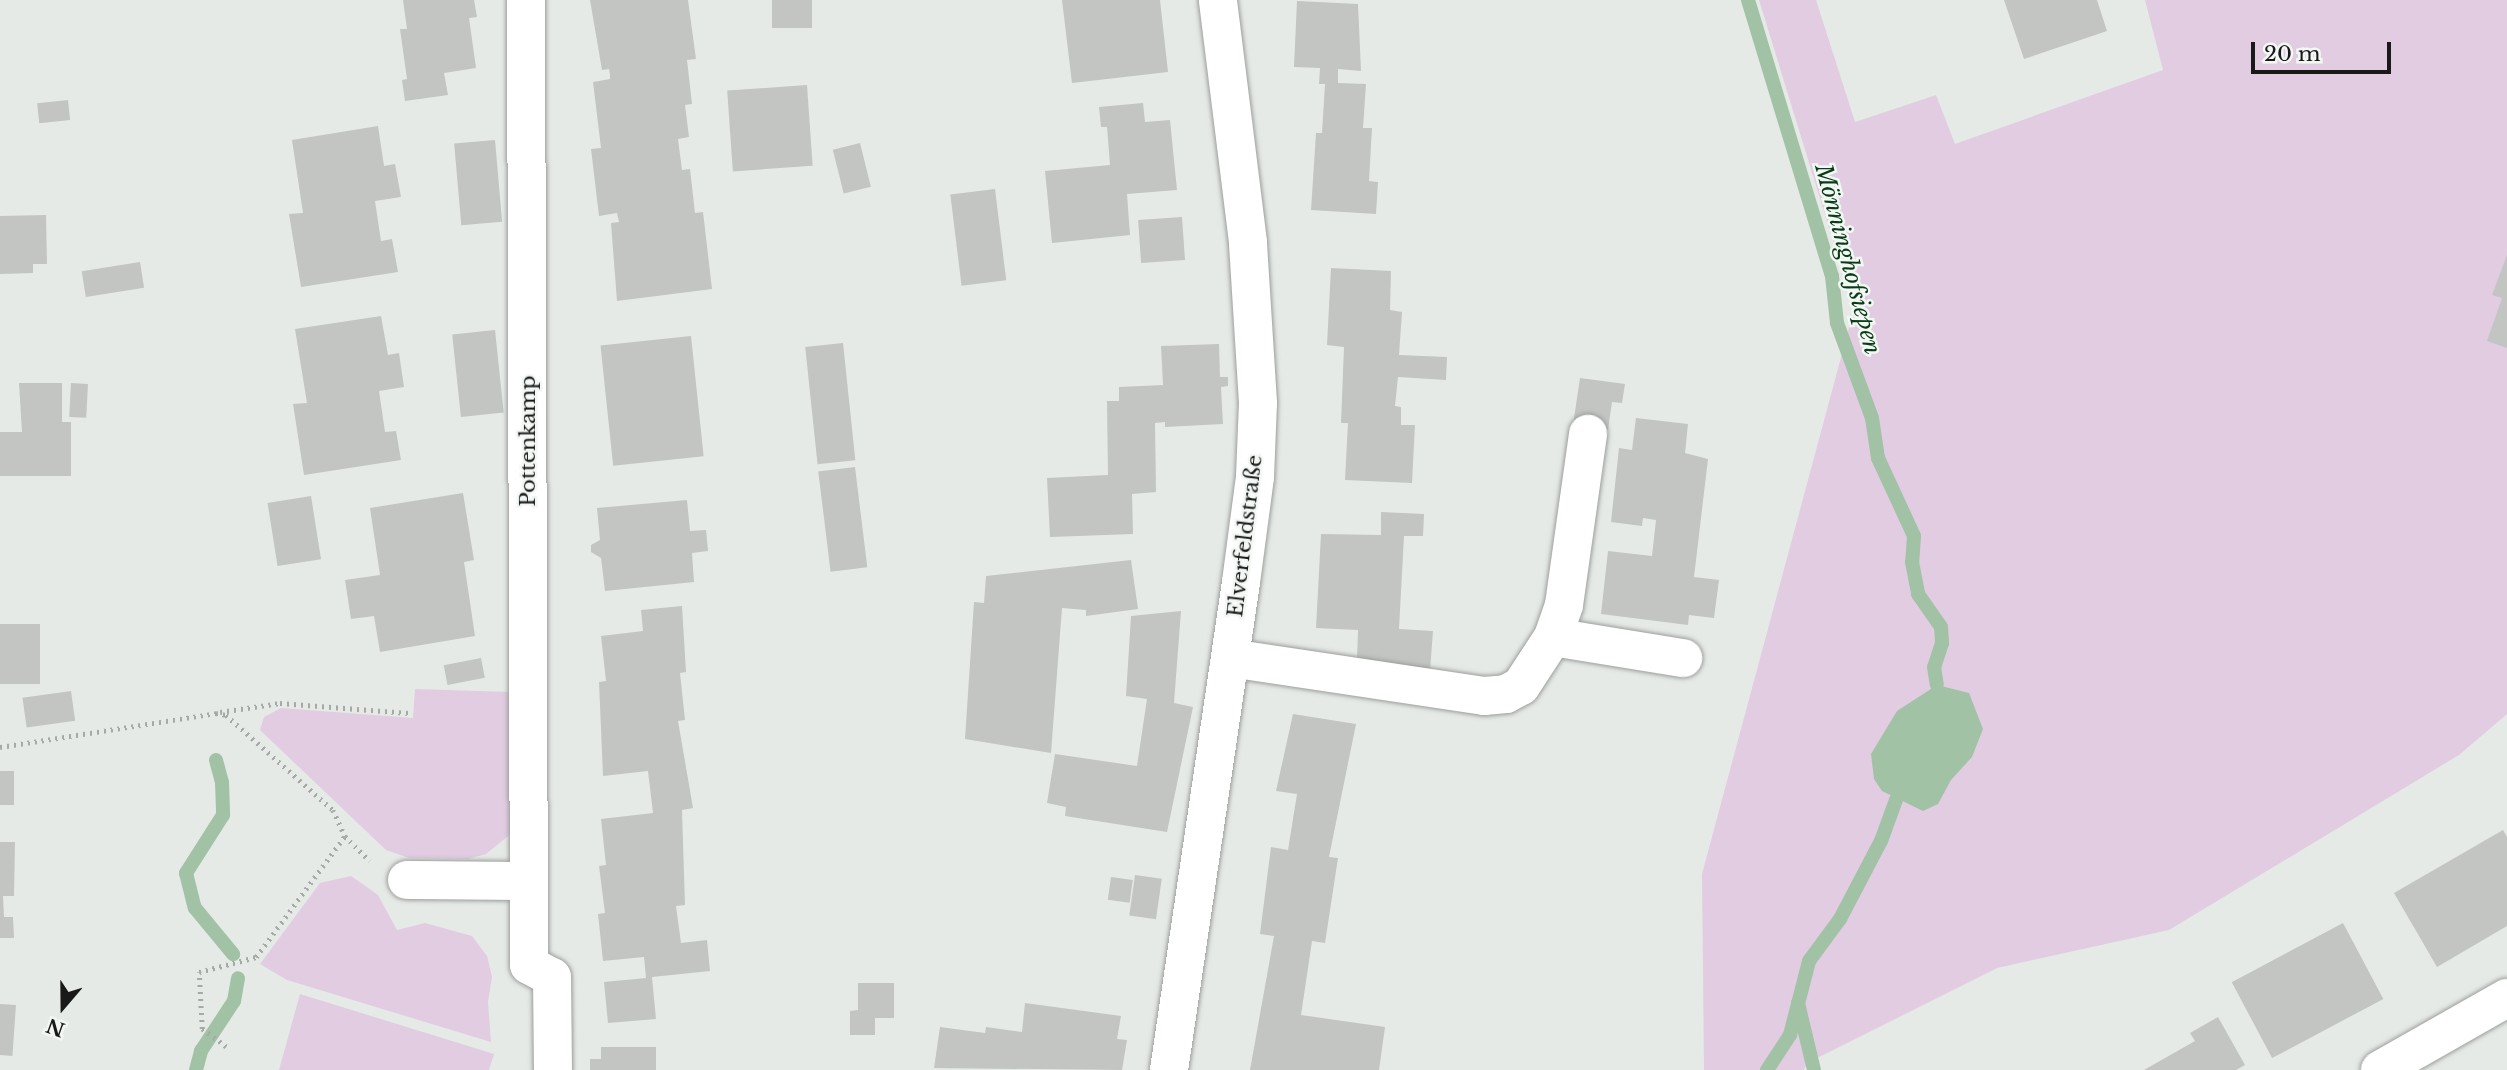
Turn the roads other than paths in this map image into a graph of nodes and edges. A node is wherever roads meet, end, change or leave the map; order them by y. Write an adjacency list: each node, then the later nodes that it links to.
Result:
1 (526, 0): 8 (street, Pottenkamp)
2 (1218, 0): 5 (street, Elverfeldstraße)
3 (1588, 434): 4 (street)
4 (1553, 637): 5 (street); 6 (street)
5 (1230, 658): 11 (street, Elverfeldstraße)
6 (1683, 658)
7 (407, 880): 8 (street)
8 (529, 881): 10 (street, Pottenkamp)
9 (2507, 998): 12 (street)
10 (553, 1070)
11 (1169, 1070)
12 (2380, 1070)

